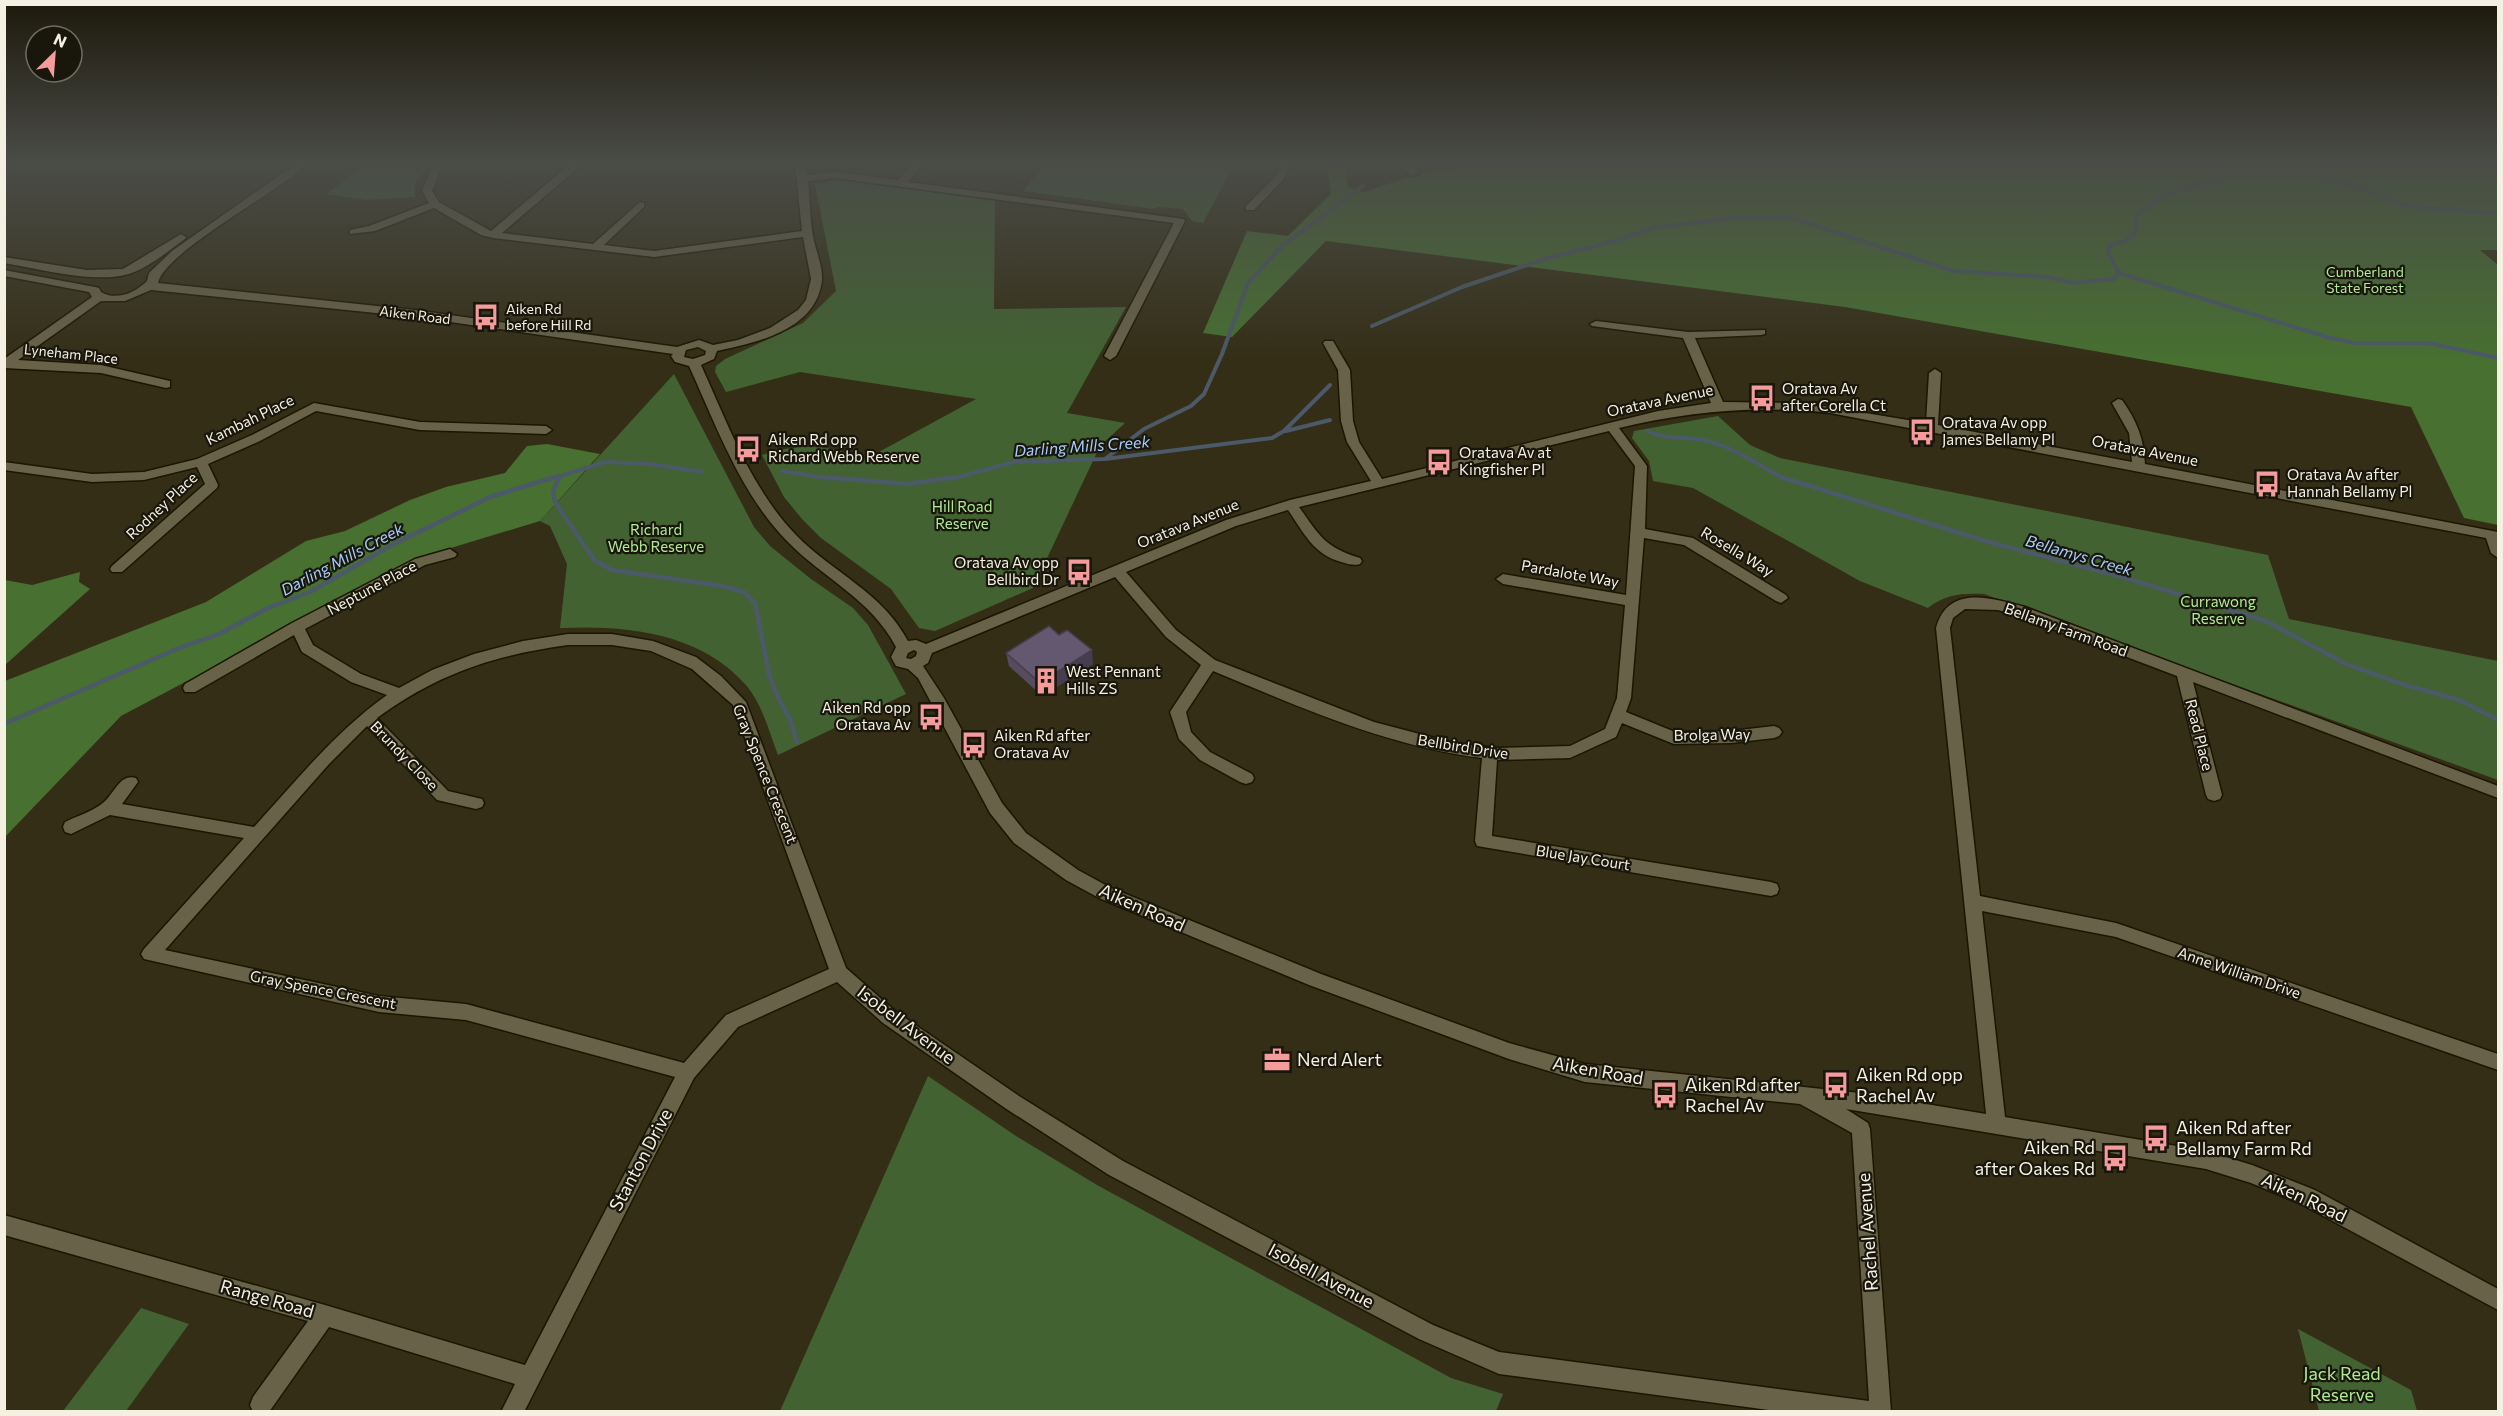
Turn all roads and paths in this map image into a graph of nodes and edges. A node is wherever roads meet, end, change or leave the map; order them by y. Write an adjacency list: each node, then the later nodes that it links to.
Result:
1 (193, 229): 14 (street)
2 (210, 229): 16 (street)
3 (371, 229): 9 (street)
4 (480, 229): 11 (street)
5 (500, 229): 11 (street)
6 (615, 229): 12 (street)
7 (807, 229): 10 (street)
8 (1176, 229): 24 (street)
9 (354, 232)
10 (807, 233): 12 (street); 22 (street)
11 (493, 235): 12 (street)
12 (595, 248)
13 (4, 260): 14 (street, Aiken Road)
14 (124, 272): 16 (street, Aiken Road); 17 (street)
15 (4, 273): 17 (street)
16 (151, 280): 17 (street); 23 (street, Aiken Road)
17 (97, 294): 26 (street)
18 (1596, 324): 20 (street)
19 (1761, 332): 20 (street)
20 (1688, 335): 30 (street)
21 (1329, 343): 37 (street)
22 (712, 349): 23 (street); 25 (street)
23 (679, 351): 25 (street)
24 (1110, 356)
25 (694, 363): 50 (street, Aiken Road)
26 (6, 364): 28 (street, Lyneham Place)
27 (1935, 373): 31 (street)
28 (166, 384)
29 (2118, 403): 36 (street)
30 (1718, 405): 31 (street, Oratava Avenue); 32 (street, Oratava Avenue)
31 (1932, 427): 36 (street, Oratava Avenue)
32 (1612, 428): 37 (street, Oratava Avenue); 39 (street, Bellbird Drive)
33 (546, 430): 34 (street, Kambah Place)
34 (201, 462): 35 (street, Kambah Place); 44 (street, Rodney Place)
35 (4, 466)
36 (2139, 466): 40 (street, Oratava Avenue)
37 (1378, 482): 38 (street, Oratava Avenue)
38 (1290, 504): 43 (street); 45 (street, Oratava Avenue)
39 (1638, 532): 47 (street, Rosella Way); 48 (street, Bellbird Drive)
40 (2495, 535): 41 (street)
41 (2499, 553)
42 (450, 554): 49 (street, Neptune Place)
43 (1355, 561)
44 (117, 569)
45 (1118, 571): 50 (street, Oratava Avenue); 51 (street, Bellbird Drive)
46 (1503, 579): 48 (street, Pardalote Way)
47 (1781, 598)
48 (1632, 601): 55 (street, Bellbird Drive)
49 (297, 627): 53 (street, Neptune Place); 54 (street)
50 (919, 657): 72 (street, Aiken Road)
51 (1210, 664): 58 (street, Bellbird Drive); 59 (street)
52 (2184, 675): 61 (street, Bellamy Farm Road); 62 (street, Read Place); 68 (street, Bellamy Farm Road)
53 (190, 688)
54 (400, 694): 56 (street, Gray Spence Crescent); 69 (street, Gray Spence Crescent)
55 (1617, 715): 57 (street, Brolga Way); 58 (street, Bellbird Drive)
56 (367, 717): 63 (street, Brundy Close); 66 (street, Gray Spence Crescent)
57 (1774, 732)
58 (1490, 753): 67 (street, Blue Jay Court)
59 (1246, 778)
60 (130, 782): 64 (street)
61 (2499, 792)
62 (2214, 795)
63 (476, 803)
64 (109, 808): 65 (street); 66 (street)
65 (71, 827)
66 (258, 834): 71 (street, Gray Spence Crescent)
67 (1771, 889)
68 (1974, 902): 70 (street, Anne William Drive); 73 (street, Bellamy Farm Road)
69 (838, 973): 71 (street, Stanton Drive); 80 (street, Isobell Avenue)
70 (2499, 1062)
71 (687, 1072): 77 (street, Stanton Drive)
72 (1793, 1094): 73 (street, Aiken Road); 81 (street, Rachel Avenue)
73 (1996, 1124): 75 (street, Aiken Road)
74 (4, 1225): 76 (street, Range Road)
75 (2499, 1300)
76 (326, 1315): 77 (street, Range Road); 78 (street)
77 (528, 1377): 79 (street, Stanton Drive)
78 (261, 1405)
79 (512, 1412)
80 (1869, 1412)
81 (1880, 1412)

